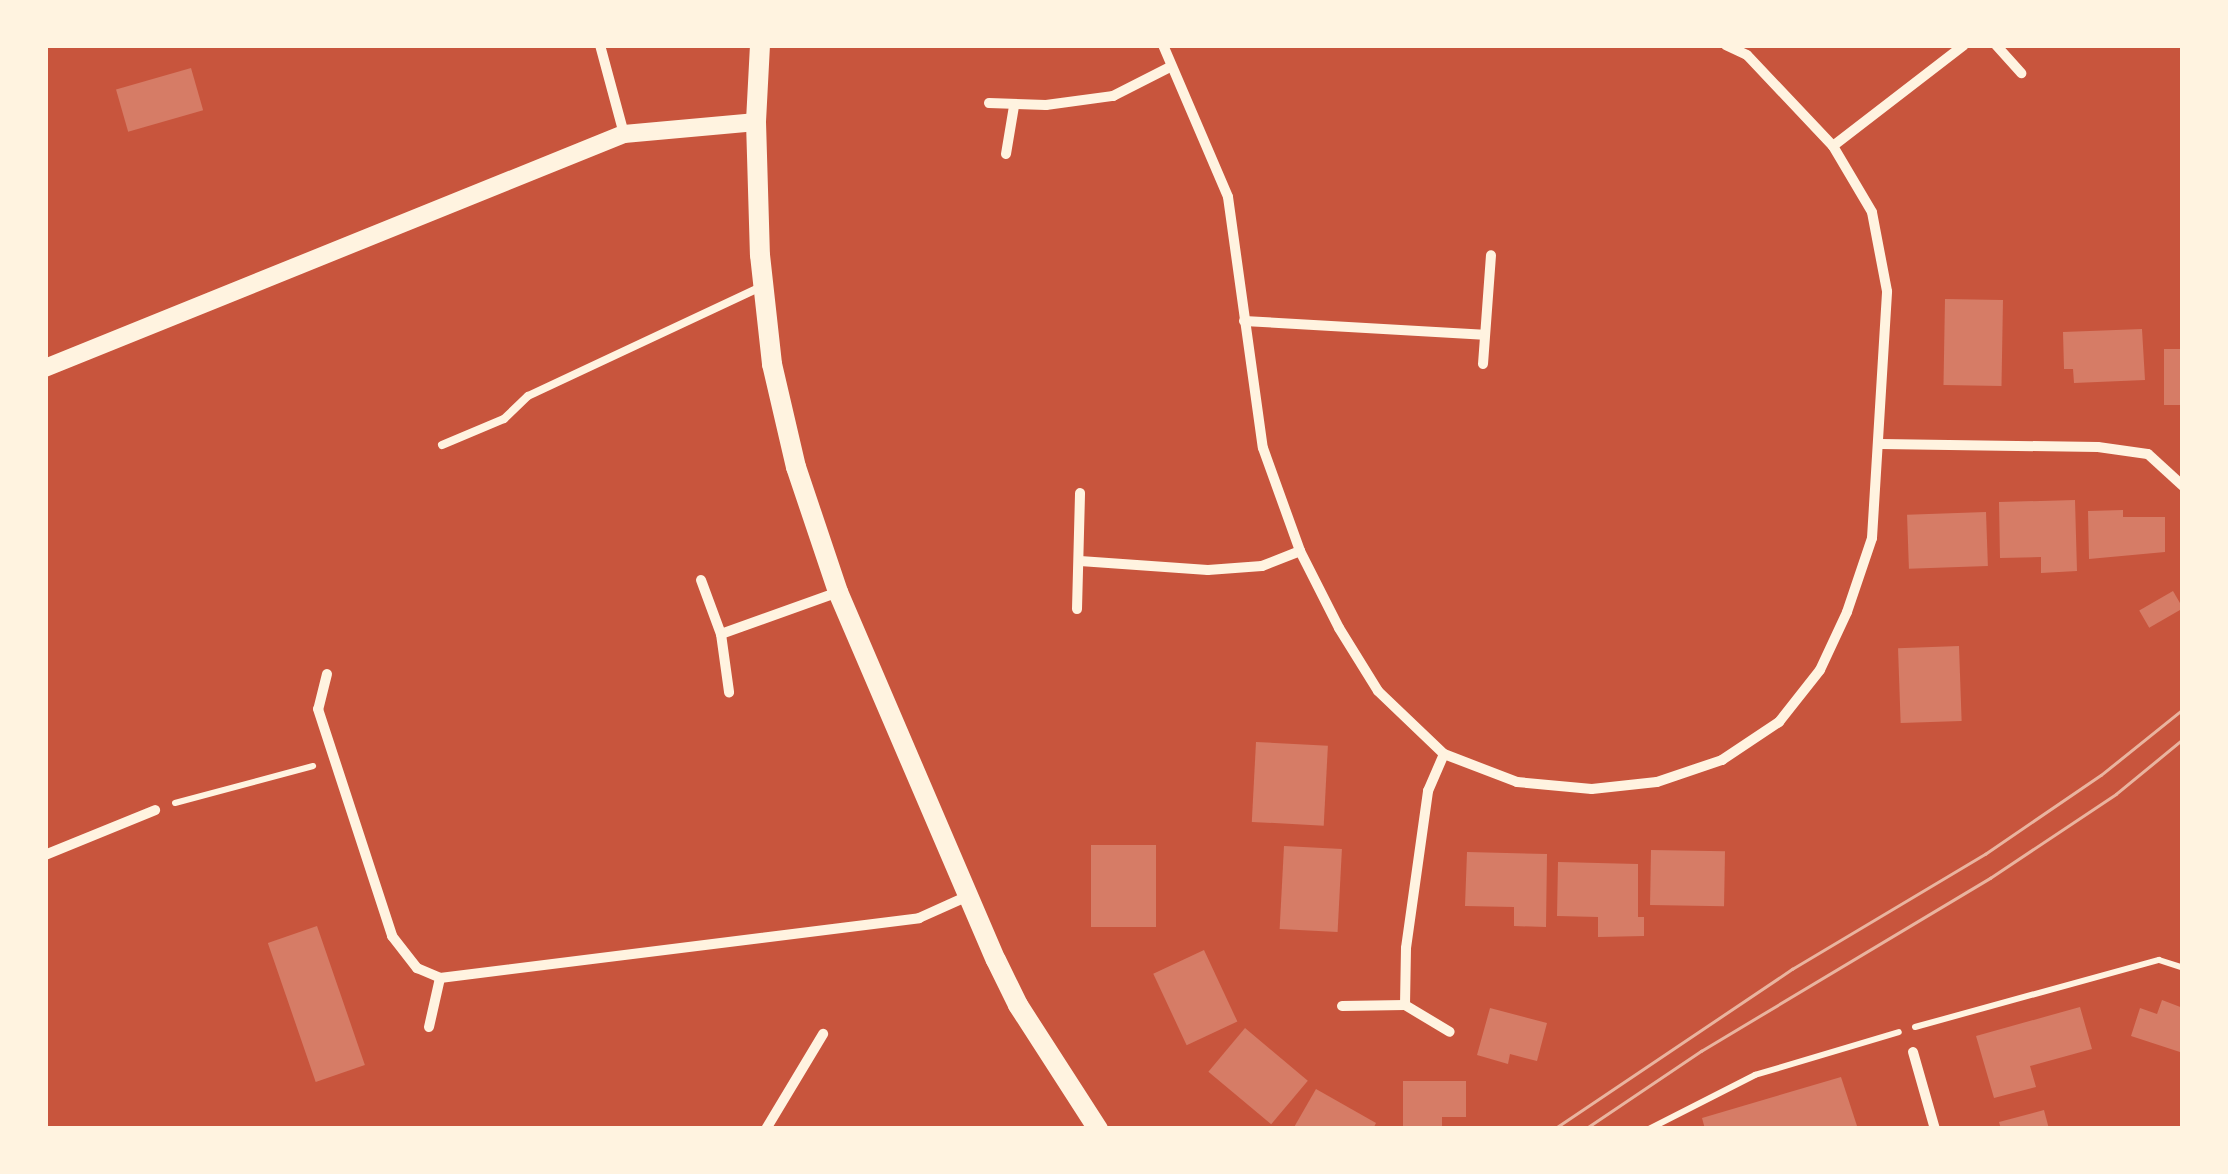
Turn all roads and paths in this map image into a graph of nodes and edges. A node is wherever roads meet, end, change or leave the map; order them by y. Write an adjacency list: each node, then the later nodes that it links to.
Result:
1 (600, 45): 12 (street)
2 (760, 45): 11 (main road)
3 (1163, 45): 7 (street)
4 (1726, 45): 13 (street)
5 (1964, 45): 13 (street)
6 (1996, 45): 8 (street)
7 (1170, 68): 10 (street); 17 (street)
8 (2020, 72)
9 (989, 103): 10 (street)
10 (1014, 106): 14 (street)
11 (756, 122): 12 (street); 16 (main road)
12 (624, 134): 20 (street)
13 (1833, 146): 21 (street)
14 (1006, 154)
15 (1491, 255): 18 (street)
16 (764, 286): 22 (lane); 28 (main road)
17 (1244, 321): 18 (street); 25 (street)
18 (1484, 335): 19 (street)
19 (1483, 364)
20 (45, 368)
21 (1880, 444): 23 (street); 33 (street)
22 (442, 445)
23 (2183, 486)
24 (1080, 493): 26 (street)
25 (1300, 551): 26 (street); 33 (street)
26 (1080, 561): 29 (street)
27 (701, 580): 30 (street)
28 (838, 592): 30 (street); 37 (main road)
29 (1077, 609)
30 (721, 634): 32 (street)
31 (327, 674): 34 (street)
32 (729, 692)
33 (1444, 754): 40 (street)
34 (333, 760): 35 (path); 38 (street)
35 (155, 810): 36 (street)
36 (45, 855)
37 (968, 896): 38 (street); 46 (main road)
38 (440, 978): 41 (street)
39 (1342, 1006): 40 (street)
40 (1405, 1006): 42 (street)
41 (429, 1027)
42 (1450, 1032)
43 (823, 1034): 45 (street)
44 (1913, 1052): 47 (street)
45 (766, 1129)
46 (1098, 1129)
47 (1935, 1129)

